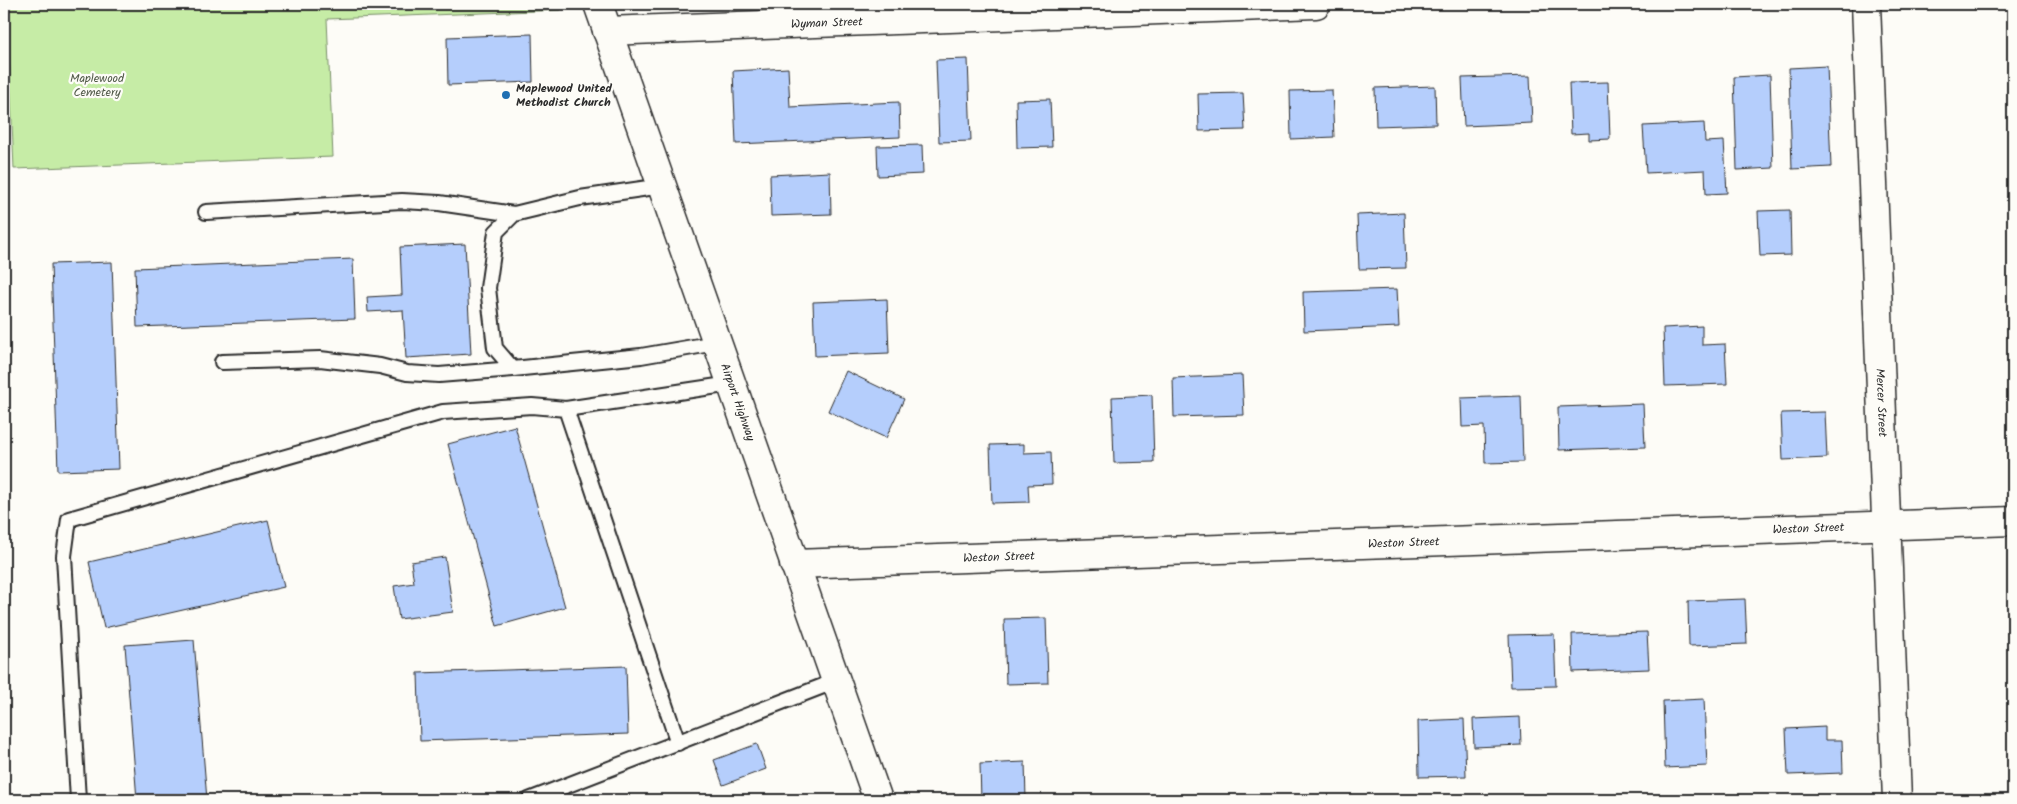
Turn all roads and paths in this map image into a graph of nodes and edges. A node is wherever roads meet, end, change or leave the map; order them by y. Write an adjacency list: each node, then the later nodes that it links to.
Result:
1 (598, 4): 5 (street, Airport Highway)
2 (1316, 4): 4 (street, Wyman Street)
3 (1866, 4): 15 (street, Mercer Street)
4 (819, 14): 5 (street, Wyman Street)
5 (608, 31): 6 (street, Airport Highway)
6 (662, 186): 8 (lane); 9 (street, Airport Highway)
7 (206, 212): 8 (lane)
8 (514, 214): 11 (lane)
9 (716, 343): 11 (lane); 12 (street, Airport Highway)
10 (222, 362): 11 (lane)
11 (513, 369)
12 (731, 384): 13 (lane); 16 (street, Airport Highway)
13 (566, 408): 18 (lane); 19 (lane)
14 (2013, 521): 15 (street, Weston Street)
15 (1886, 526): 16 (street, Weston Street); 22 (street, Mercer Street)
16 (794, 564): 17 (street, Airport Highway)
17 (836, 682): 18 (lane); 21 (street, Airport Highway)
18 (678, 743): 20 (lane)
19 (78, 800)
20 (529, 800)
21 (878, 800)
22 (1897, 800)

